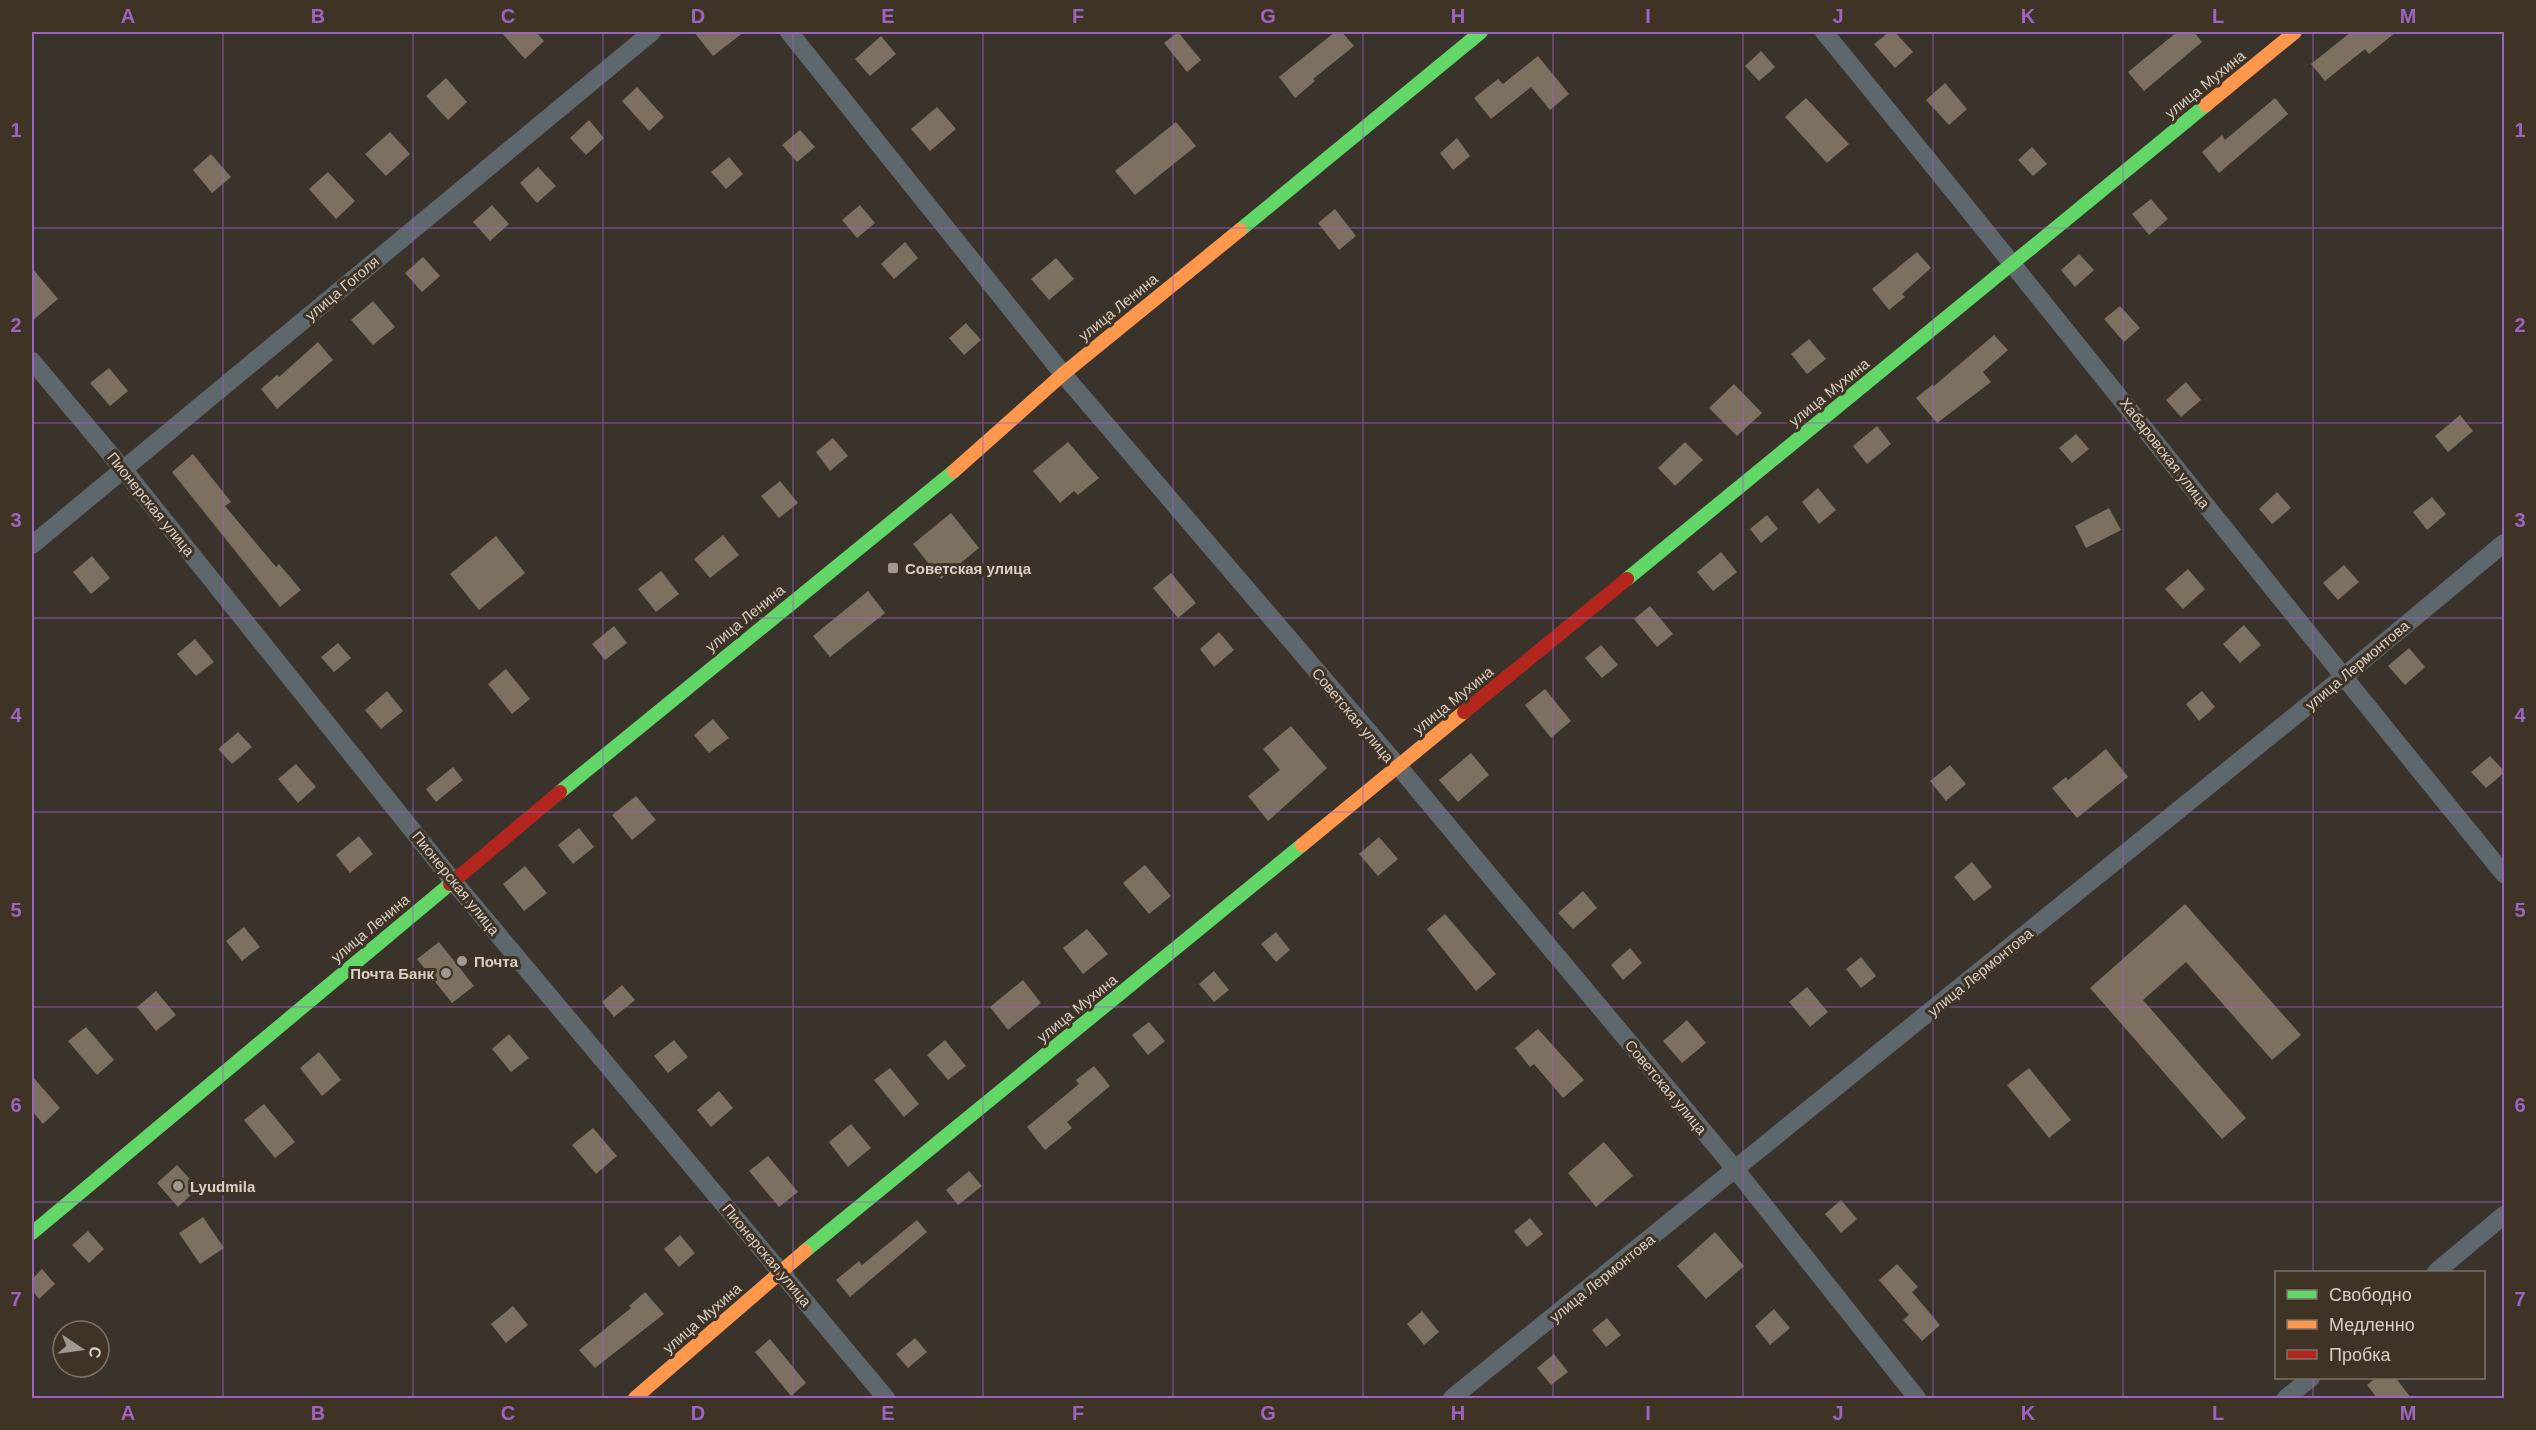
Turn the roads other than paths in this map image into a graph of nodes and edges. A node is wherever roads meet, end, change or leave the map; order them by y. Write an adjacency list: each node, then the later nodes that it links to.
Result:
1 (652, 32): 9 (street, улица Гоголя)
2 (789, 32): 8 (street, Советская улица)
3 (1481, 32): 8 (street, улица Ленина)
4 (1824, 32): 6 (street, Хабаровская улица)
5 (2295, 32): 6 (street, улица Мухина)
6 (2013, 262): 12 (street, Хабаровская улица); 13 (street, улица Мухина)
7 (32, 361): 9 (street, Пионерская улица)
8 (1063, 374): 13 (street, Советская улица); 15 (street, улица Ленина)
9 (123, 469): 11 (street, улица Гоголя); 15 (street, Пионерская улица)
10 (2505, 543): 12 (street, улица Лермонтова)
11 (32, 545)
12 (2343, 677): 14 (street, Хабаровская улица); 16 (street, улица Лермонтова)
13 (1398, 766): 16 (street, Советская улица); 19 (street, улица Мухина)
14 (2505, 874)
15 (453, 881): 18 (street, улица Ленина); 19 (street, Пионерская улица)
16 (1736, 1170): 24 (street, улица Лермонтова); 25 (street, Советская улица)
17 (2505, 1215): 20 (street)
18 (32, 1233)
19 (781, 1271): 22 (street, улица Мухина); 23 (street, Пионерская улица)
20 (2437, 1271)
21 (2310, 1379): 26 (street)
22 (635, 1398)
23 (886, 1398)
24 (1452, 1398)
25 (1917, 1398)
26 (2286, 1398)

